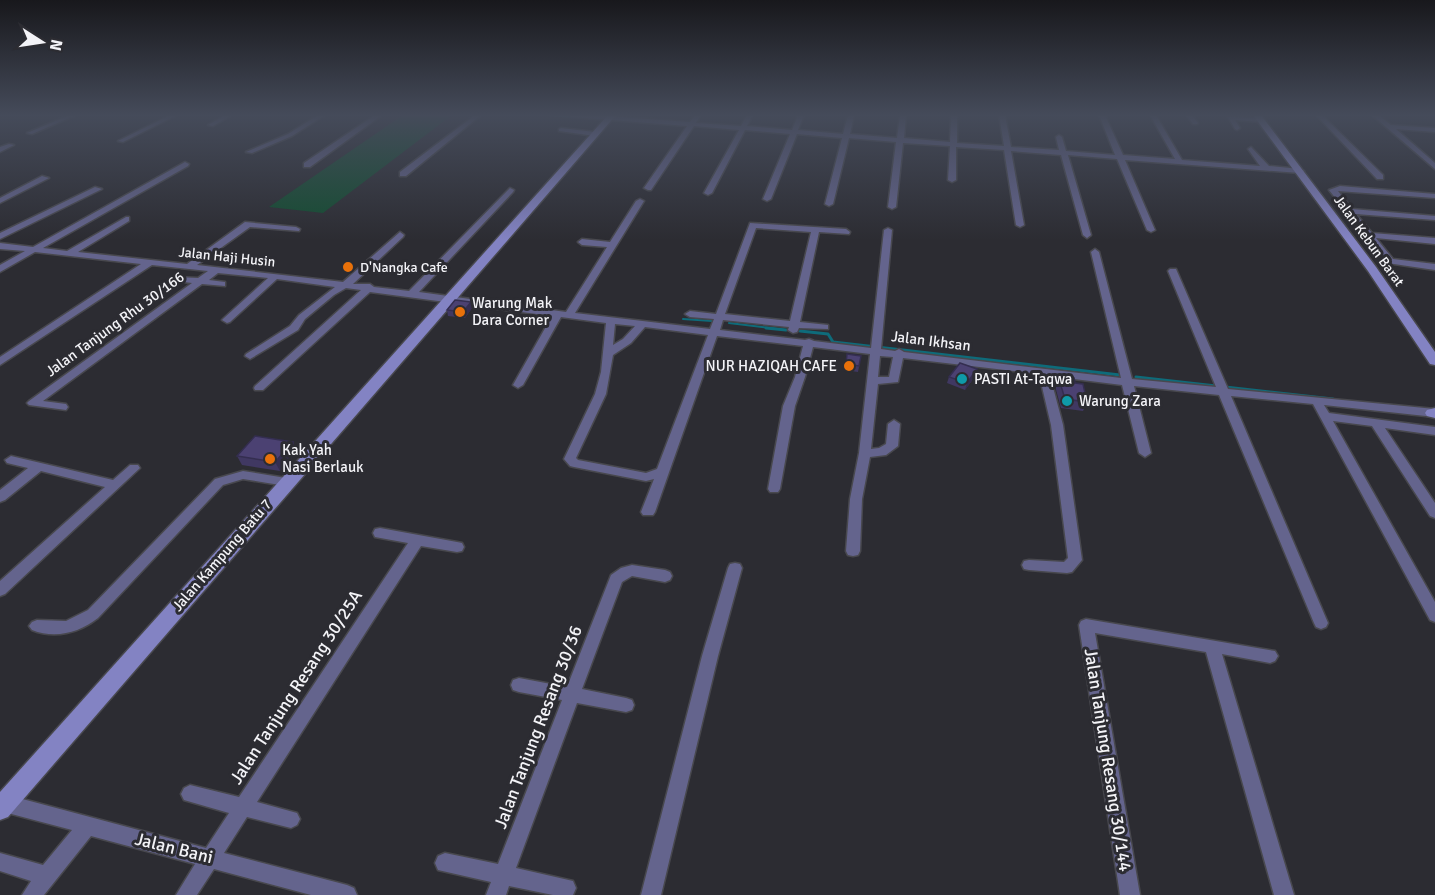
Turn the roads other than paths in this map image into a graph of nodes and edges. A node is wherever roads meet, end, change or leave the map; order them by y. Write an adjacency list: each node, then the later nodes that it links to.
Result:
1 (320, 157): 21 (street)
2 (425, 157): 25 (street)
3 (575, 157): 74 (street, Jalan Kampung Batu 7)
4 (669, 157): 29 (street)
5 (727, 157): 32 (street)
6 (784, 157): 34 (street)
7 (842, 157): 37 (street)
8 (898, 157): 38 (street)
9 (953, 157): 28 (street)
10 (1009, 157): 42 (street)
11 (1063, 157): 49 (street)
12 (1118, 157): 13 (street)
13 (1121, 157): 19 (street); 46 (street)
14 (1176, 157): 19 (street)
15 (1257, 157): 23 (street)
16 (1289, 157): 24 (street, Jalan Kebun Barat)
17 (1360, 157): 26 (street)
18 (1423, 157): 22 (street)
19 (1179, 162): 23 (street)
20 (185, 164): 52 (street)
21 (308, 165)
22 (1435, 167)
23 (1266, 168): 24 (street)
24 (1300, 171): 91 (street, Jalan Kebun Barat)
25 (403, 174)
26 (1380, 177)
27 (45, 178): 35 (street)
28 (952, 180)
29 (648, 188)
30 (98, 189): 51 (street)
31 (510, 190): 73 (street)
32 (708, 193)
33 (1435, 196): 39 (street)
34 (767, 199)
35 (0, 201)
36 (640, 201): 56 (street)
37 (829, 204)
38 (892, 207)
39 (1350, 211): 40 (street); 50 (street)
40 (1435, 218)
41 (126, 219): 60 (street)
42 (1020, 225)
43 (296, 229): 62 (street)
44 (816, 229): 47 (street); 78 (street); 82 (street)
45 (888, 230): 87 (street)
46 (1151, 230)
47 (846, 232)
48 (400, 235): 71 (street)
49 (1087, 235)
50 (1369, 235): 54 (street); 63 (street)
51 (0, 236)
52 (53, 239): 53 (street); 58 (street)
53 (70, 241)
54 (1435, 241)
55 (582, 242): 56 (street)
56 (611, 245): 77 (street)
57 (0, 246): 58 (street, Jalan Haji Husin)
58 (35, 250): 60 (street, Jalan Haji Husin); 64 (street)
59 (1095, 252): 96 (street)
60 (68, 254): 61 (street, Jalan Haji Husin)
61 (149, 263): 62 (street, Jalan Haji Husin); 92 (street)
62 (188, 267): 65 (street, Jalan Haji Husin)
63 (1435, 267)
64 (0, 269)
65 (216, 270): 67 (street, Jalan Haji Husin); 69 (street, Jalan Tanjung Rhu 30/166)
66 (1173, 271): 99 (street)
67 (275, 276): 71 (street, Jalan Haji Husin); 79 (street)
68 (179, 279): 69 (street)
69 (199, 282): 70 (street); 101 (street, Jalan Tanjung Rhu 30/166)
70 (222, 284)
71 (347, 284): 72 (street, Jalan Haji Husin); 90 (street)
72 (370, 288): 73 (street, Jalan Haji Husin); 98 (street)
73 (412, 294): 74 (street, Jalan Haji Husin)
74 (451, 300): 75 (street, Jalan Ikhsan); 113 (street, Jalan Kampung Batu 7)
75 (558, 314): 77 (street, Jalan Ikhsan); 97 (street)
76 (690, 314): 78 (street)
77 (569, 315): 80 (street, Jalan Ikhsan)
78 (718, 316): 82 (street); 84 (street)
79 (227, 320)
80 (611, 320): 81 (street, Jalan Ikhsan); 89 (street)
81 (643, 324): 84 (street, Jalan Ikhsan); 89 (street)
82 (794, 326): 83 (street); 85 (street)
83 (824, 327)
84 (713, 332): 85 (street, Jalan Ikhsan); 112 (street)
85 (791, 340): 86 (street, Jalan Ikhsan)
86 (809, 342): 87 (street, Jalan Ikhsan); 115 (street)
87 (875, 347): 88 (street, Jalan Ikhsan); 95 (street)
88 (899, 352): 93 (street, Jalan Ikhsan); 95 (street)
89 (607, 354): 112 (street)
90 (250, 356)
91 (1434, 360): 94 (street, Jalan Kebun Barat)
92 (0, 363)
93 (1043, 371): 96 (street, Jalan Ikhsan); 123 (street)
94 (1435, 373)
95 (873, 381): 107 (street)
96 (1129, 382): 99 (street, Jalan Ikhsan); 108 (street)
97 (518, 385)
98 (259, 388)
99 (1222, 388): 100 (street, Jalan Ikhsan); 128 (street)
100 (1317, 402): 102 (street, Jalan Ikhsan); 103 (street)
101 (62, 407)
102 (1434, 414)
103 (1328, 420): 104 (street); 127 (street)
104 (1375, 422): 106 (street); 118 (street)
105 (894, 424): 107 (street)
106 (1435, 431)
107 (865, 453): 122 (street)
108 (1145, 453)
109 (11, 460): 110 (street)
110 (39, 466): 114 (street); 116 (street)
111 (134, 468): 114 (street)
112 (663, 472): 117 (street)
113 (286, 482): 129 (street); 136 (street, Jalan Kampung Batu 7)
114 (116, 484): 126 (street)
115 (774, 489)
116 (0, 497)
117 (648, 512)
118 (1435, 513)
119 (380, 533): 120 (street)
120 (417, 540): 121 (street); 137 (street, Jalan Tanjung Resang 30/25A)
121 (457, 547)
122 (853, 551)
123 (1029, 565)
124 (735, 568): 150 (street)
125 (665, 576): 133 (street, Jalan Tanjung Resang 30/36)
126 (0, 590)
127 (1435, 615)
128 (1321, 623)
129 (37, 626)
130 (1212, 647): 131 (street); 151 (street, Jalan Tanjung Resang 30/144); 152 (street)
131 (1270, 656)
132 (519, 685): 133 (street)
133 (571, 694): 134 (street); 143 (street, Jalan Tanjung Resang 30/36)
134 (626, 705)
135 (190, 794): 137 (street)
136 (2, 805): 139 (street, Jalan Bani)
137 (242, 806): 138 (street); 140 (street, Jalan Tanjung Resang 30/25A)
138 (291, 819)
139 (87, 826): 140 (street, Jalan Bani); 144 (street)
140 (210, 857): 146 (street, Jalan Bani); 148 (street, Jalan Tanjung Resang 30/25A)
141 (0, 862): 144 (street)
142 (445, 863): 143 (street)
143 (503, 874): 145 (street); 149 (street, Jalan Tanjung Resang 30/36)
144 (47, 876): 147 (street)
145 (566, 888)
146 (341, 894)
147 (32, 895)
148 (186, 895)
149 (496, 895)
150 (651, 895)
151 (1130, 895)
152 (1284, 895)

